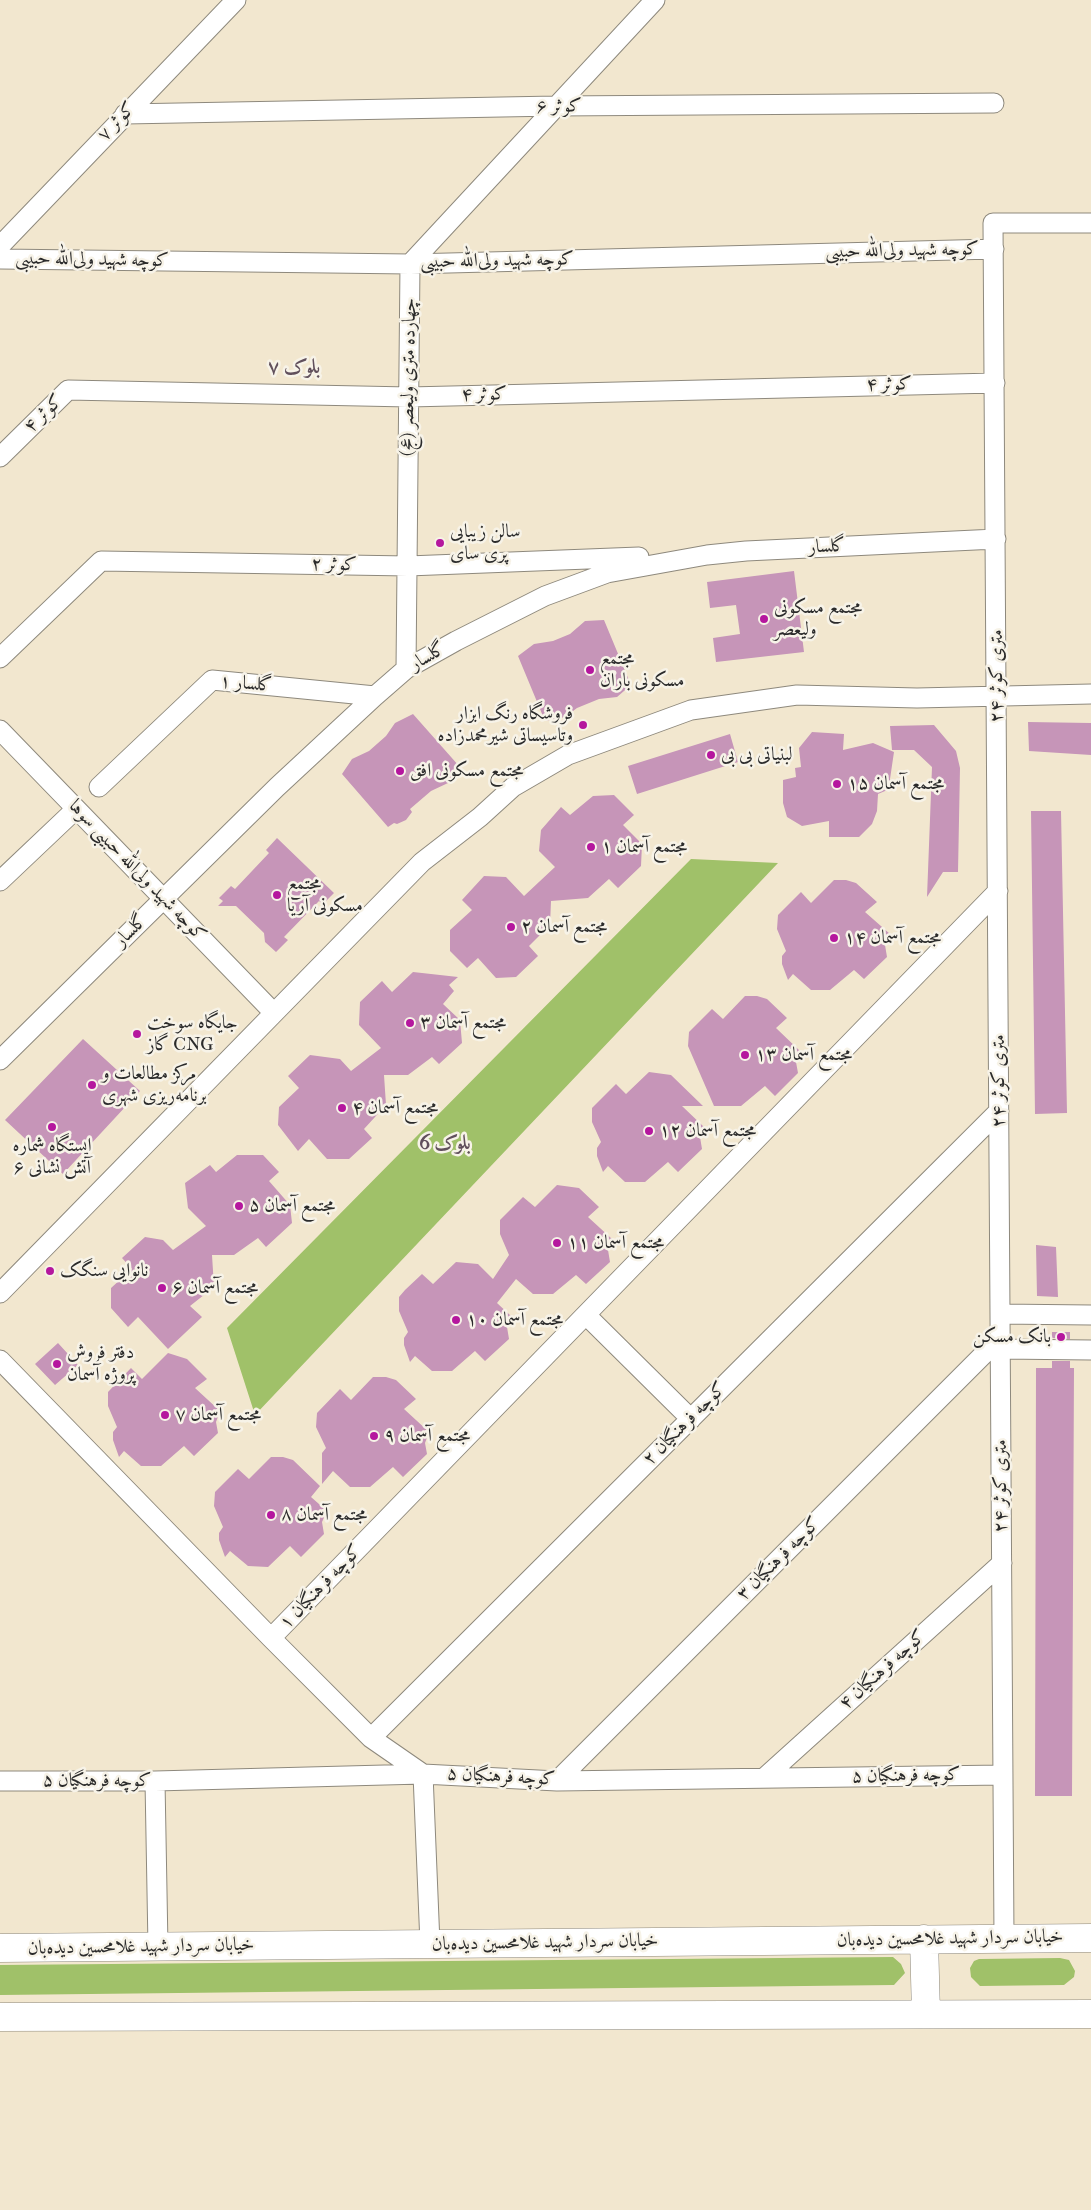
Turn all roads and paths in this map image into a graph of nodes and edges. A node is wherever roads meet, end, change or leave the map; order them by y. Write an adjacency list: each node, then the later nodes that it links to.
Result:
1 (236, 0): 5 (street, کوثر ۷)
2 (655, 0): 4 (street)
3 (994, 103): 4 (street, کوثر ۶)
4 (556, 106): 5 (street, کوثر ۶); 10 (street)
5 (124, 114): 7 (street, کوثر ۷)
6 (1091, 223): 8 (street, ۲۴ متری کوثر)
7 (0, 246)
8 (994, 249): 10 (street, کوچه شهید ولی‌الله حبیبی); 11 (street, ۲۴ متری کوثر)
9 (0, 259): 10 (street, کوچه شهید ولی‌الله حبیبی)
10 (410, 264): 12 (street, چهارده متری ولیعصر (عج))
11 (995, 383): 12 (street, کوثر ۴); 14 (street, ۲۴ متری کوثر)
12 (409, 396): 13 (street, کوثر ۴); 16 (street, چهارده متری ولیعصر (عج))
13 (0, 457)
14 (996, 539): 15 (street, گلسار); 21 (street, ۲۴ متری کوثر)
15 (707, 555): 16 (street, کوثر ۲); 18 (street, گلسار)
16 (408, 566): 17 (street, کوثر ۲); 18 (street, چهارده متری ولیعصر (عج))
17 (0, 658)
18 (406, 669): 20 (street, گلسار)
19 (1091, 694): 21 (street)
20 (375, 696): 23 (street, گلسار ۱); 27 (street, گلسار)
21 (997, 696): 26 (street, ۲۴ متری کوثر); 28 (street)
22 (0, 730): 24 (street, کوچه شهید ولی‌الله حبیبی سوها)
23 (99, 787)
24 (76, 809): 25 (street); 27 (street, کوچه شهید ولی‌الله حبیبی سوها)
25 (0, 880)
26 (998, 891): 30 (street, ۲۴ متری کوثر); 33 (street, کوچه فرهنگیان ۱)
27 (165, 898): 28 (street, کوچه شهید ولی‌الله حبیبی سوها); 29 (street, گلسار)
28 (274, 1013): 31 (street)
29 (0, 1060)
30 (999, 1111): 32 (street, ۲۴ متری کوثر); 38 (street, کوچه فرهنگیان ۲)
31 (0, 1293)
32 (1000, 1314): 34 (street); 35 (street, ۲۴ متری کوثر)
33 (586, 1315): 38 (street); 40 (street, کوچه فرهنگیان ۱)
34 (1091, 1315)
35 (1001, 1343): 36 (street); 39 (street, ۲۴ متری کوثر); 45 (street, کوچه فرهنگیان ۳)
36 (1091, 1350)
37 (0, 1360): 40 (street)
38 (691, 1419): 41 (street, کوچه فرهنگیان ۲)
39 (1002, 1562): 43 (street, ۲۴ متری کوثر); 44 (street, کوچه فرهنگیان ۴)
40 (271, 1638): 41 (street)
41 (371, 1738): 42 (street)
42 (423, 1774): 45 (street, کوچه فرهنگیان ۵); 47 (street, کوچه فرهنگیان ۵); 51 (street)
43 (1003, 1775): 44 (street, کوچه فرهنگیان ۵); 50 (street, ۲۴ متری کوثر)
44 (764, 1778): 45 (street, کوچه فرهنگیان ۵)
45 (556, 1780)
46 (0, 1781): 47 (street, کوچه فرهنگیان ۵)
47 (154, 1781): 52 (street)
48 (1091, 1938): 50 (main road, خیابان سردار شهید غلامحسین دیده‌بان)
49 (924, 1939): 50 (main road, خیابان سردار شهید غلامحسین دیده‌بان); 51 (main road, خیابان سردار شهید غلامحسین دیده‌بان); 54 (main road)
50 (1004, 1939)
51 (430, 1944): 52 (main road, خیابان سردار شهید غلامحسین دیده‌بان)
52 (158, 1947): 53 (main road, خیابان سردار شهید غلامحسین دیده‌بان)
53 (0, 1948)
54 (926, 2014): 55 (main road); 56 (main road)
55 (1091, 2014)
56 (0, 2017)

